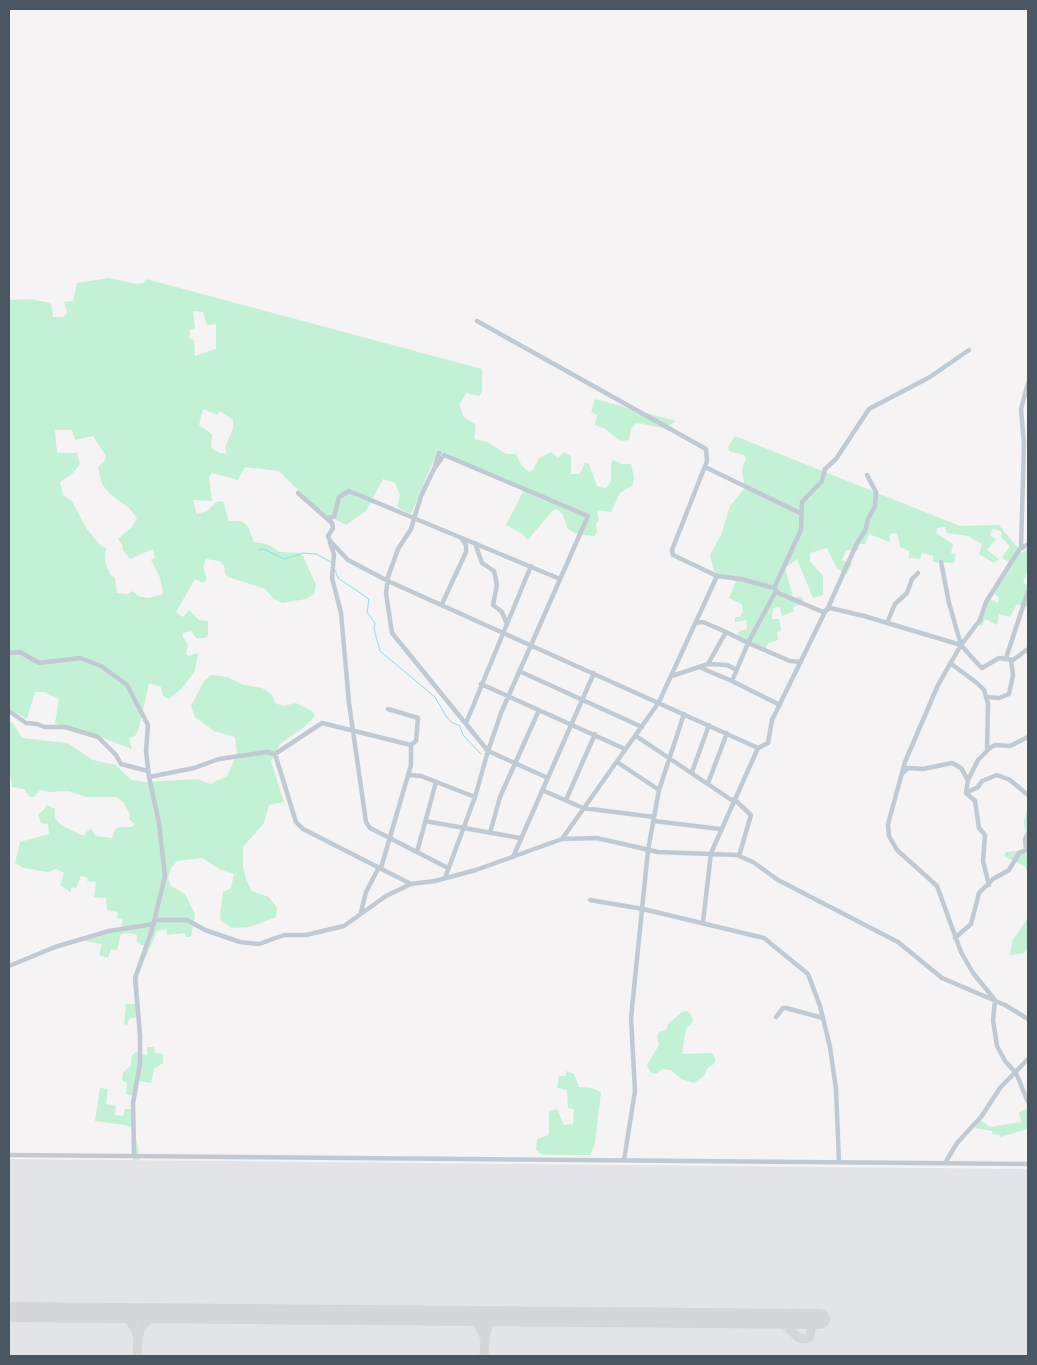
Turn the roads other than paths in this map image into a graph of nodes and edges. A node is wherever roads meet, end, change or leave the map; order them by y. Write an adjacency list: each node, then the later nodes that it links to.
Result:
1 (476, 322): 5 (street)
2 (969, 350): 9 (street)
3 (1028, 383): 16 (street)
4 (439, 453): 6 (street)
5 (705, 467): 9 (street); 20 (street)
6 (434, 469): 11 (street); 21 (street)
7 (867, 476): 26 (street)
8 (298, 493): 10 (street)
9 (800, 513): 23 (street)
10 (327, 518): 11 (street); 13 (street)
11 (413, 518): 12 (street); 22 (street)
12 (458, 536): 14 (street); 25 (street)
13 (330, 541): 22 (street); 62 (street)
14 (475, 543): 18 (street); 27 (street)
15 (1028, 544): 16 (street)
16 (1019, 550): 34 (street)
17 (941, 562): 34 (street)
18 (531, 566): 21 (street); 27 (street)
19 (918, 573): 29 (street)
20 (717, 576): 23 (street); 28 (street)
21 (560, 579): 33 (street)
22 (388, 581): 25 (street); 58 (street)
23 (775, 590): 26 (street); 32 (street)
24 (1028, 591): 37 (street)
25 (442, 604): 30 (street)
26 (826, 612): 29 (street); 39 (street)
27 (506, 623): 30 (street)
28 (696, 623): 31 (street); 46 (street)
29 (887, 623): 34 (street)
30 (502, 632): 33 (street); 48 (street)
31 (726, 632): 32 (street); 41 (street)
32 (748, 643): 39 (street); 43 (street)
33 (530, 644): 44 (street); 45 (street)
34 (961, 645): 37 (street); 40 (street)
35 (1028, 650): 38 (street)
36 (9, 653): 76 (street)
37 (1006, 658): 38 (street)
38 (1011, 660): 50 (street)
39 (801, 662): 53 (street)
40 (950, 662): 50 (street); 80 (street)
41 (708, 664): 42 (street); 43 (street)
42 (699, 667): 46 (street); 47 (street)
43 (737, 670): 47 (street)
44 (519, 671): 49 (street); 51 (street)
45 (594, 673): 51 (street); 52 (street)
46 (672, 676): 52 (street)
47 (732, 681): 53 (street)
48 (481, 684): 49 (street); 58 (street)
49 (509, 696): 55 (street); 71 (street)
50 (986, 697): 70 (street)
51 (583, 701): 59 (street); 61 (street)
52 (659, 702): 57 (street); 61 (street)
53 (780, 705): 68 (street)
54 (388, 709): 67 (street)
55 (538, 710): 59 (street); 75 (street)
56 (9, 711): 76 (street)
57 (684, 714): 60 (street); 73 (street)
58 (466, 723): 71 (street)
59 (571, 724): 64 (street); 81 (street)
60 (709, 725): 63 (street); 77 (street)
61 (642, 727): 65 (street)
62 (353, 730): 67 (street); 72 (street); 99 (street)
63 (727, 733): 68 (street); 84 (street)
64 (595, 734): 69 (street); 90 (street)
65 (636, 736): 69 (street); 73 (street)
66 (1028, 737): 70 (street)
67 (411, 745): 78 (street)
68 (758, 748): 91 (street)
69 (626, 750): 74 (street)
70 (987, 750): 82 (street)
71 (488, 752): 75 (street); 89 (street)
72 (275, 754): 79 (street); 107 (street)
73 (669, 757): 77 (street); 86 (street)
74 (616, 762): 86 (street); 92 (street)
75 (513, 765): 81 (street); 97 (street)
76 (148, 771): 79 (street)
77 (692, 772): 84 (street)
78 (409, 775): 83 (street); 99 (street)
79 (149, 777): 115 (street)
80 (899, 777): 82 (street); 117 (street)
81 (548, 778): 85 (street)
82 (968, 780): 87 (street)
83 (436, 782): 89 (street); 94 (street)
84 (708, 783): 91 (street)
85 (542, 790): 90 (street); 100 (street)
86 (659, 790): 93 (street)
87 (966, 793): 88 (street); 111 (street)
88 (1028, 795)
89 (475, 797): 95 (street)
90 (566, 800): 92 (street)
91 (734, 800): 96 (street); 106 (street)
92 (583, 808): 93 (street); 101 (street)
93 (654, 819): 96 (street); 102 (street)
94 (425, 821): 95 (street); 103 (street)
95 (462, 829): 97 (street); 108 (street)
96 (720, 830): 104 (street)
97 (490, 832): 100 (street)
98 (1028, 834): 111 (street)
99 (389, 838): 103 (street); 107 (street)
100 (520, 838): 105 (street)
101 (562, 839): 102 (street); 105 (street)
102 (648, 850): 104 (street); 113 (street)
103 (417, 852): 108 (street)
104 (711, 853): 106 (street); 116 (street)
105 (513, 856): 109 (street)
106 (739, 856): 119 (street)
107 (380, 868): 110 (street); 114 (street)
108 (448, 868): 109 (street)
109 (444, 878): 110 (street)
110 (412, 884): 114 (street)
111 (989, 885): 117 (street)
112 (590, 900): 113 (street)
113 (643, 908): 116 (street); 128 (street)
114 (361, 912): 115 (street)
115 (155, 922): 118 (street); 127 (street)
116 (702, 922): 121 (street)
117 (955, 938): 119 (street)
118 (9, 966)
119 (995, 1000): 122 (street); 124 (street)
120 (776, 1016): 121 (street)
121 (823, 1018): 129 (street)
122 (1028, 1018)
123 (1028, 1058): 124 (street)
124 (1016, 1073): 125 (street); 130 (street)
125 (1028, 1102)
126 (9, 1155): 127 (street)
127 (134, 1156): 128 (street)
128 (624, 1160): 129 (street)
129 (840, 1162): 130 (street)
130 (945, 1163): 131 (street)
131 (1028, 1164)

